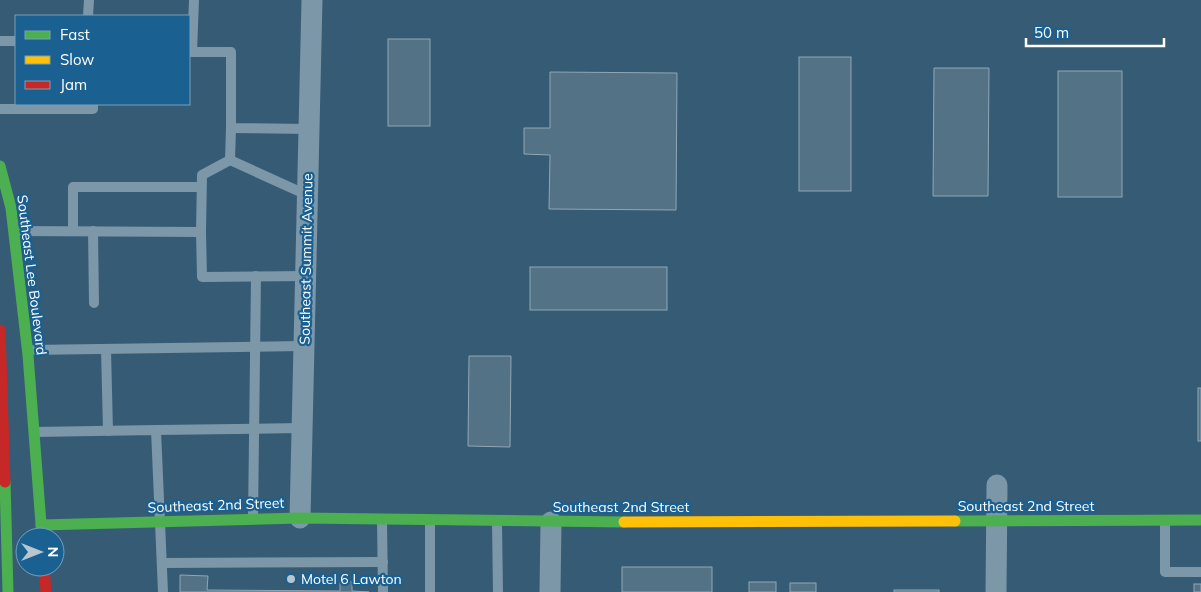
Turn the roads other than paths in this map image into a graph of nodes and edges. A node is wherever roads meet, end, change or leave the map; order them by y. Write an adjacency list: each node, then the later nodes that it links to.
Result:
1 (88, 0): 4 (lane)
2 (194, 0): 5 (lane)
3 (312, 0): 14 (street, Southeast Summit Avenue)
4 (88, 15)
5 (191, 18): 8 (lane)
6 (0, 41): 7 (lane)
7 (15, 41)
8 (190, 52): 13 (lane)
9 (93, 105): 11 (lane)
10 (55, 106): 11 (lane); 12 (lane)
11 (76, 106)
12 (0, 109)
13 (230, 128): 14 (lane); 15 (lane)
14 (309, 129): 18 (street, Southeast Summit Avenue)
15 (230, 160): 17 (lane); 18 (lane)
16 (0, 166): 19 (street, Southeast Lee Boulevard)
17 (201, 187): 20 (lane); 22 (lane)
18 (307, 195): 24 (street, Southeast Summit Avenue)
19 (14, 231): 20 (lane); 30 (street, Southeast Lee Boulevard)
20 (73, 231): 21 (lane)
21 (92, 231): 22 (lane); 25 (lane)
22 (201, 232): 23 (lane)
23 (256, 276): 24 (lane); 28 (lane)
24 (305, 276): 27 (street, Southeast Summit Avenue)
25 (94, 302)
26 (0, 330): 53 (street)
27 (304, 346): 28 (lane); 32 (street, Southeast Summit Avenue)
28 (255, 347): 29 (lane); 31 (lane)
29 (106, 349): 30 (lane); 34 (lane)
30 (28, 350): 35 (street, Southeast Lee Boulevard)
31 (254, 428): 32 (lane); 33 (lane); 38 (lane)
32 (302, 428): 37 (street, Southeast Summit Avenue)
33 (156, 430): 34 (lane); 45 (lane)
34 (108, 431): 35 (lane)
35 (34, 432): 47 (street, Southeast Lee Boulevard)
36 (997, 485): 43 (street)
37 (300, 518): 38 (street, Southeast 2nd Street); 39 (street, Southeast 2nd Street)
38 (253, 519): 45 (street, Southeast 2nd Street)
39 (382, 519): 40 (street, Southeast 2nd Street); 49 (lane)
40 (430, 520): 42 (street, Southeast 2nd Street); 57 (lane)
41 (1201, 520): 44 (street, Southeast 2nd Street)
42 (497, 521): 46 (street, Southeast 2nd Street); 58 (lane)
43 (997, 521): 44 (street, Southeast 2nd Street); 46 (street, Southeast 2nd Street); 60 (street)
44 (1165, 521): 51 (lane)
45 (160, 522): 48 (street, Southeast 2nd Street); 50 (lane)
46 (551, 522): 59 (street)
47 (42, 527)
48 (65, 529)
49 (382, 562): 50 (lane); 56 (lane)
50 (162, 563): 55 (lane)
51 (1201, 572)
52 (45, 577): 54 (street)
53 (8, 592)
54 (46, 592)
55 (163, 592)
56 (383, 592)
57 (430, 592)
58 (498, 592)
59 (550, 592)
60 (996, 592)

